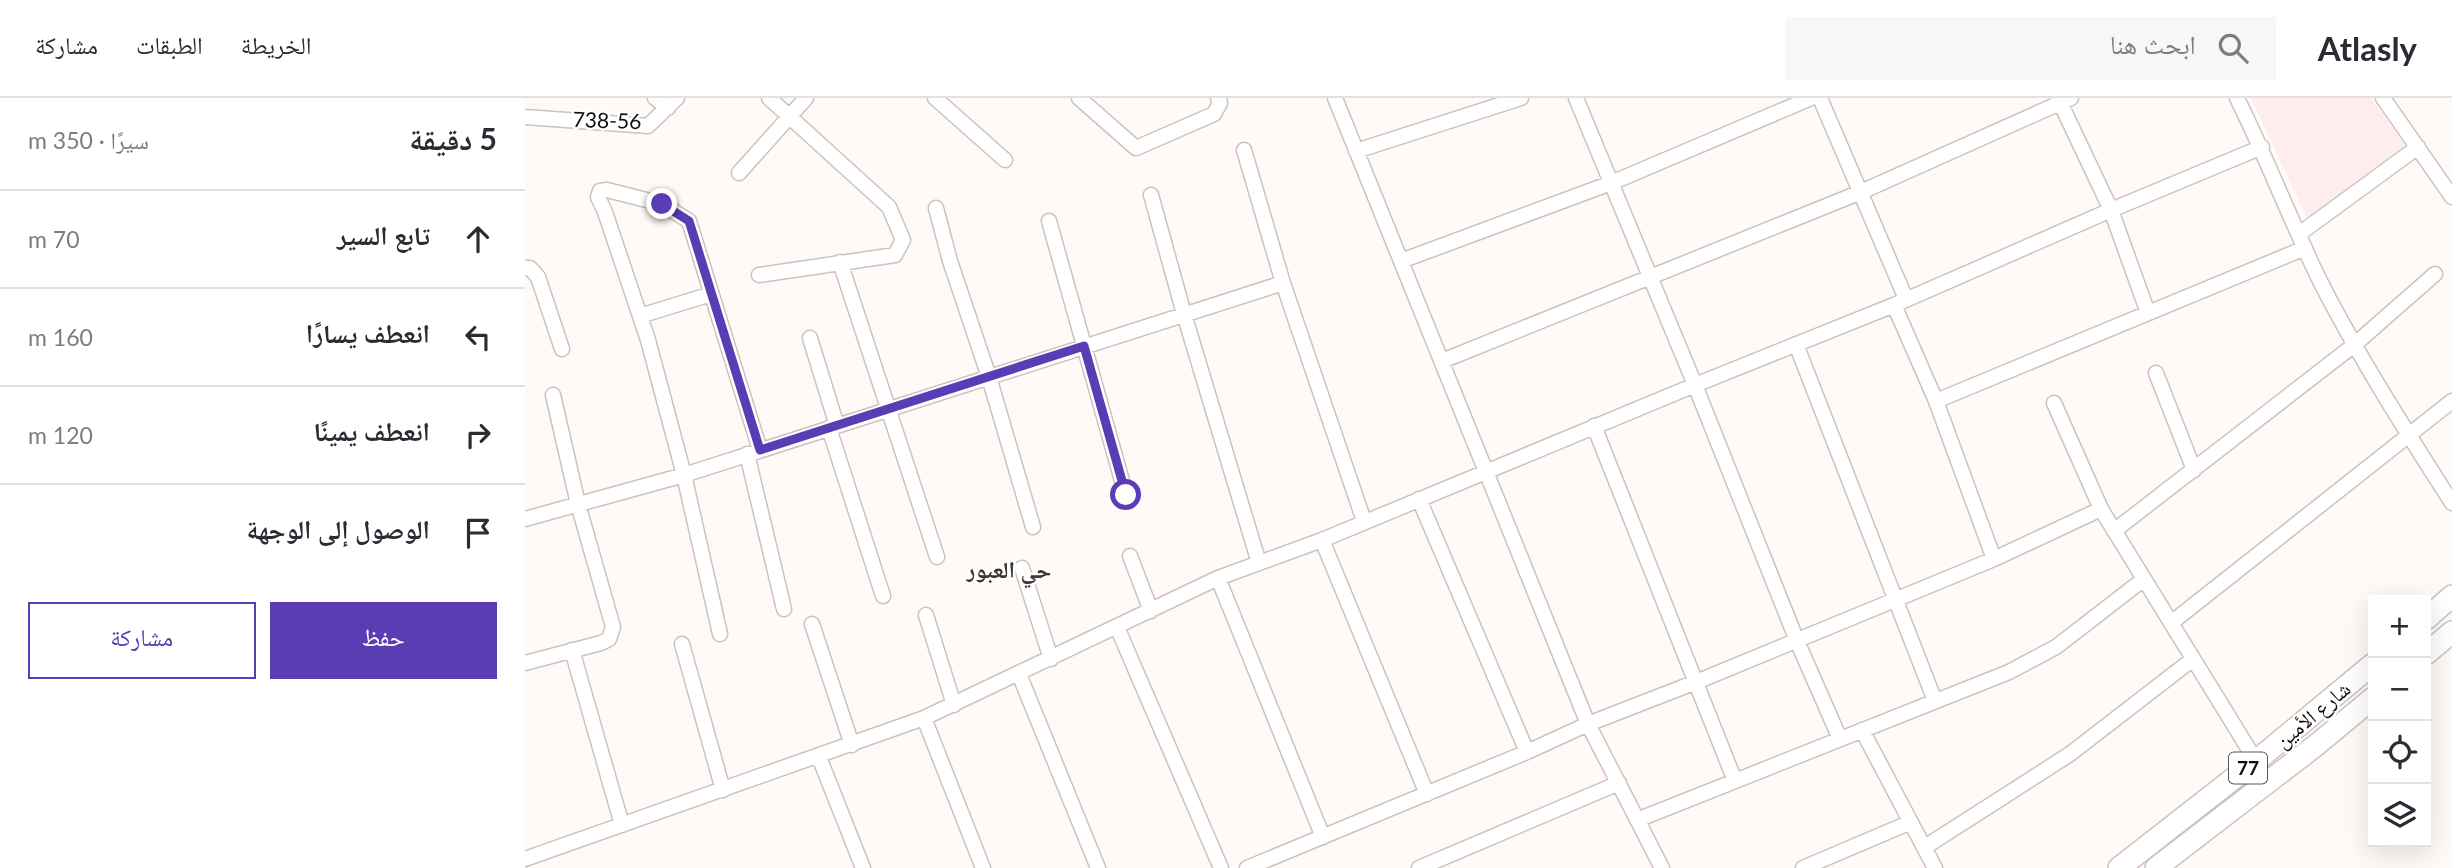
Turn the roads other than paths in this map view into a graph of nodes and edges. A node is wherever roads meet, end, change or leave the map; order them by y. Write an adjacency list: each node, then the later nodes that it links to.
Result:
1 (655, 98): 15 (street, 738-56)
2 (769, 98): 16 (street)
3 (806, 98): 16 (street)
4 (935, 98): 22 (street)
5 (1079, 98): 6 (street)
6 (1218, 98)
7 (1335, 98): 21 (street)
8 (1521, 98): 21 (street)
9 (1576, 98): 24 (street)
10 (1811, 98): 24 (street)
11 (1820, 98): 25 (street)
12 (2237, 98): 18 (street)
13 (2383, 98): 19 (street)
14 (2063, 100): 25 (street); 29 (street)
15 (673, 103): 17 (street, 738-56)
16 (789, 116): 23 (street); 34 (street)
17 (525, 117)
18 (2262, 147): 29 (street); 31 (street)
19 (2418, 147): 27 (street); 31 (street)
20 (1244, 150): 39 (street)
21 (1356, 151): 33 (street)
22 (1005, 160)
23 (739, 173)
24 (1611, 183): 33 (street); 38 (street)
25 (1861, 192): 38 (street); 41 (street)
26 (1151, 195): 43 (street)
27 (2452, 197)
28 (936, 208): 52 (street)
29 (2111, 210): 41 (street); 42 (street)
30 (1049, 221): 48 (street)
31 (2299, 234): 32 (street)
32 (2305, 248): 42 (street); 47 (street)
33 (1401, 261): 50 (street)
34 (840, 262): 37 (street); 58 (street)
35 (525, 268): 49 (street)
36 (2435, 274): 47 (street)
37 (759, 275)
38 (1650, 278): 50 (street); 53 (street)
39 (1283, 283): 43 (street); 72 (street)
40 (711, 294): 44 (street); 44 (street); 62 (street)
41 (1900, 302): 46 (street); 55 (street)
42 (2148, 313): 55 (street)
43 (1184, 314): 48 (street); 79 (street)
44 (639, 316): 65 (street)
45 (810, 338): 60 (street)
46 (1796, 344): 53 (street); 85 (street)
47 (2354, 345): 61 (street); 63 (street)
48 (1084, 346): 52 (street); 66 (street)
49 (562, 349)
50 (1441, 362): 64 (street)
51 (2156, 373): 63 (street)
52 (989, 377): 58 (street); 73 (street)
53 (1695, 385): 59 (street); 95 (street)
54 (553, 395): 69 (street)
55 (1936, 401): 78 (street)
56 (2452, 401): 61 (street)
57 (2054, 403): 70 (street)
58 (888, 409): 60 (street); 77 (street)
59 (1594, 426): 64 (street); 104 (street)
60 (833, 427): 62 (street); 83 (street)
61 (2409, 436): 68 (street); 90 (street)
62 (754, 452): 65 (street); 86 (street)
63 (2194, 470): 74 (street)
64 (1486, 471): 67 (street); 109 (street)
65 (684, 475): 69 (street); 94 (street)
66 (1126, 495)
67 (1419, 499): 72 (street); 115 (street)
68 (2452, 503)
69 (578, 504): 71 (street); 97 (street)
70 (2101, 509): 74 (street); 78 (street)
71 (525, 519)
72 (1364, 521): 75 (street)
73 (1033, 527)
74 (2114, 531): 82 (street)
75 (1322, 540): 79 (street); 121 (street)
76 (1130, 556): 87 (street)
77 (937, 557)
78 (1994, 559): 85 (street)
79 (1259, 563): 81 (street)
80 (1022, 568): 99 (street)
81 (1218, 578): 87 (street); 125 (street)
82 (2144, 579): 90 (street); 105 (street)
83 (883, 596)
84 (2452, 596): 89 (main road)
85 (1896, 600): 95 (street); 105 (street)
86 (784, 609)
87 (1151, 611): 92 (street)
88 (926, 615): 107 (street)
89 (2431, 615)
90 (2171, 623): 100 (street)
91 (812, 624): 113 (street)
92 (1117, 628): 99 (street); 131 (street)
93 (2452, 632): 98 (main road)
94 (720, 634)
95 (1797, 641): 104 (street); 112 (street)
96 (682, 644): 120 (street)
97 (572, 650): 101 (street); 124 (street)
98 (2431, 650)
99 (1051, 659): 103 (street)
100 (2193, 659): 117 (street); 126 (street)
101 (525, 663)
102 (2368, 668): 110 (main road, شارع الأمين / 77)
103 (1019, 674): 107 (street); 130 (street)
104 (1696, 682): 109 (street); 118 (street)
105 (1935, 701): 111 (street)
106 (2368, 702): 114 (main road, شارع الأمين / 77)
107 (954, 705): 108 (street)
108 (924, 718): 113 (street); 129 (street)
109 (1588, 724): 115 (street); 119 (street)
110 (2298, 727): 114 (main road); 117 (main road, شارع الأمين / 77)
111 (1862, 730): 112 (street); 123 (street)
112 (1840, 739): 118 (street)
113 (852, 745): 116 (street)
114 (2315, 746): 138 (main road, شارع الأمين / 77)
115 (1527, 752): 121 (street)
116 (819, 757): 120 (street); 128 (street)
117 (2256, 761): 137 (main road, شارع الأمين / 77)
118 (1735, 781): 122 (street)
119 (1619, 783): 122 (street); 133 (street)
120 (723, 790): 124 (street)
121 (1427, 794): 125 (street)
122 (1637, 820): 134 (street)
123 (1911, 821): 126 (street); 135 (street)
124 (622, 825): 127 (street)
125 (1323, 837): 132 (street)
126 (1924, 847): 136 (street)
127 (525, 859)
128 (863, 868)
129 (983, 868)
130 (1098, 868)
131 (1221, 868)
132 (1247, 868)
133 (1419, 868)
134 (1662, 868)
135 (1803, 868)
136 (1935, 868)
137 (2119, 868)
138 (2156, 868)

